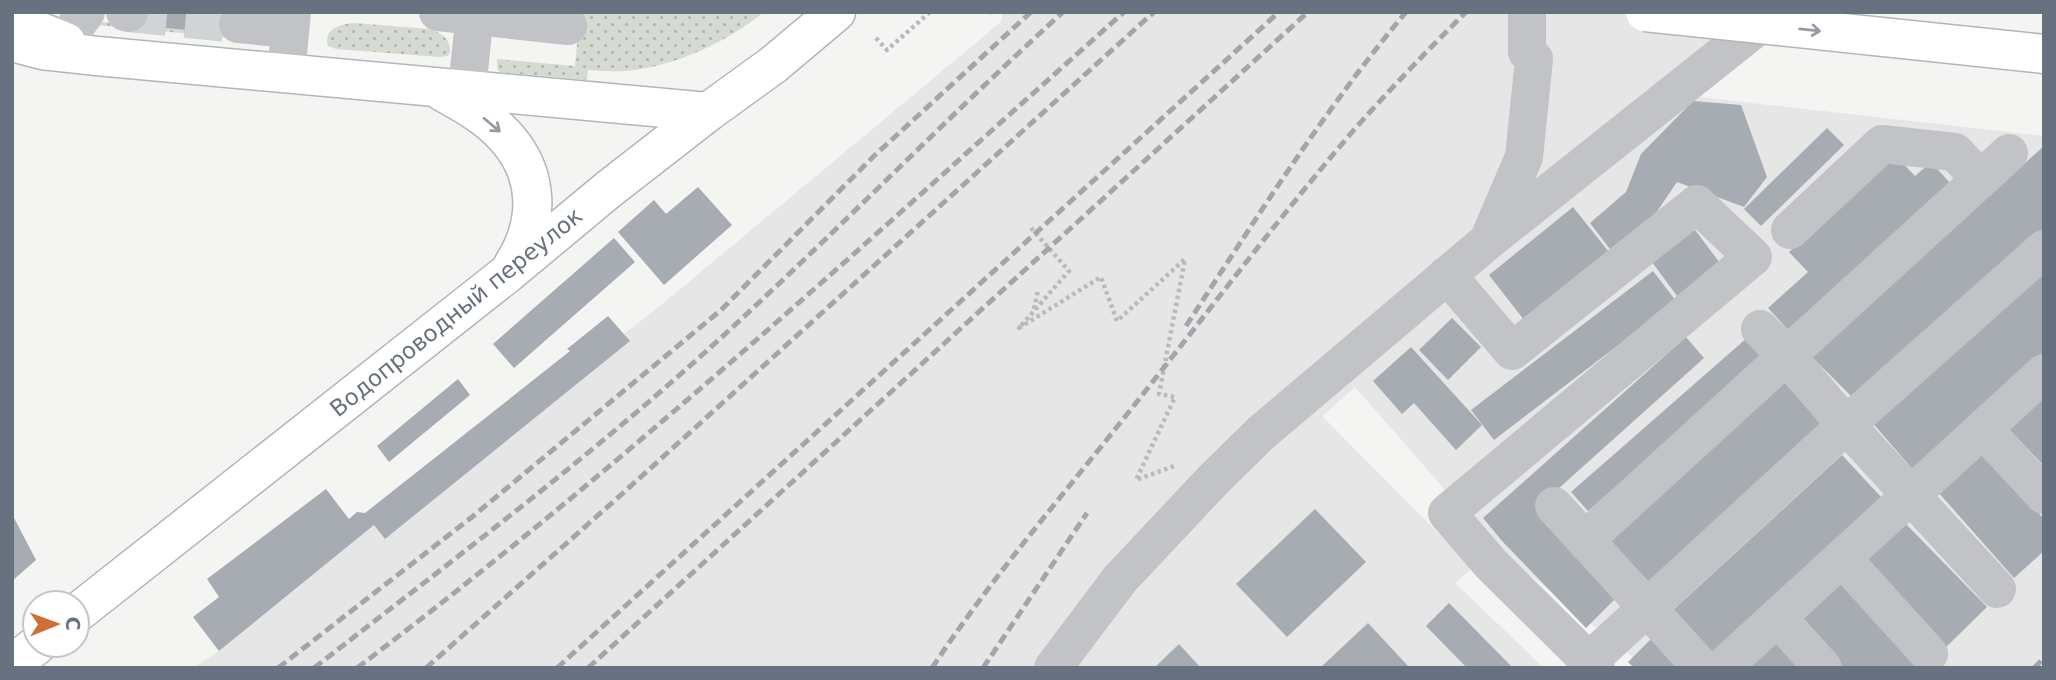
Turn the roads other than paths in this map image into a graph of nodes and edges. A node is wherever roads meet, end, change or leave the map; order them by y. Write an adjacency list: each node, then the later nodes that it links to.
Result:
1 (17, 12): 10 (main road)
2 (836, 12): 16 (main road, Водопроводный переулок)
3 (1527, 12): 20 (lane)
4 (1645, 12): 12 (main road, one-way to 12, bridge)
5 (1776, 12): 20 (lane)
6 (463, 13): 9 (lane); 15 (lane)
7 (291, 21): 8 (lane); 14 (lane)
8 (238, 24)
9 (568, 26)
10 (75, 27): 13 (main road)
11 (12, 42): 13 (main road)
12 (2044, 54)
13 (125, 58): 14 (main road)
14 (286, 73): 15 (main road)
15 (451, 89): 16 (main road); 22 (main road, one-way to 22)
16 (708, 112): 22 (main road, Водопроводный переулок)
17 (2009, 153): 18 (lane)
18 (1980, 179): 19 (lane); 25 (lane)
19 (1790, 230)
20 (1489, 240): 23 (lane)
21 (2044, 250): 27 (lane)
22 (508, 273): 35 (main road, Водопроводный переулок)
23 (1447, 275): 39 (lane); 40 (lane)
24 (1760, 329): 25 (lane)
25 (1787, 356): 27 (lane); 32 (lane)
26 (2044, 373): 28 (lane)
27 (1846, 425): 29 (lane); 36 (lane)
28 (1983, 429): 29 (lane); 30 (lane)
29 (1911, 495): 33 (lane); 34 (lane)
30 (2044, 495)
31 (1554, 506): 32 (lane)
32 (1585, 540): 36 (lane)
33 (1842, 558): 37 (lane); 38 (lane)
34 (1997, 589)
35 (91, 602)
36 (1647, 608): 39 (lane); 41 (lane)
37 (1777, 617): 42 (lane); 43 (lane)
38 (1929, 654)
39 (1592, 664)
40 (1053, 668)
41 (1702, 668)
42 (1722, 668)
43 (1824, 668)

